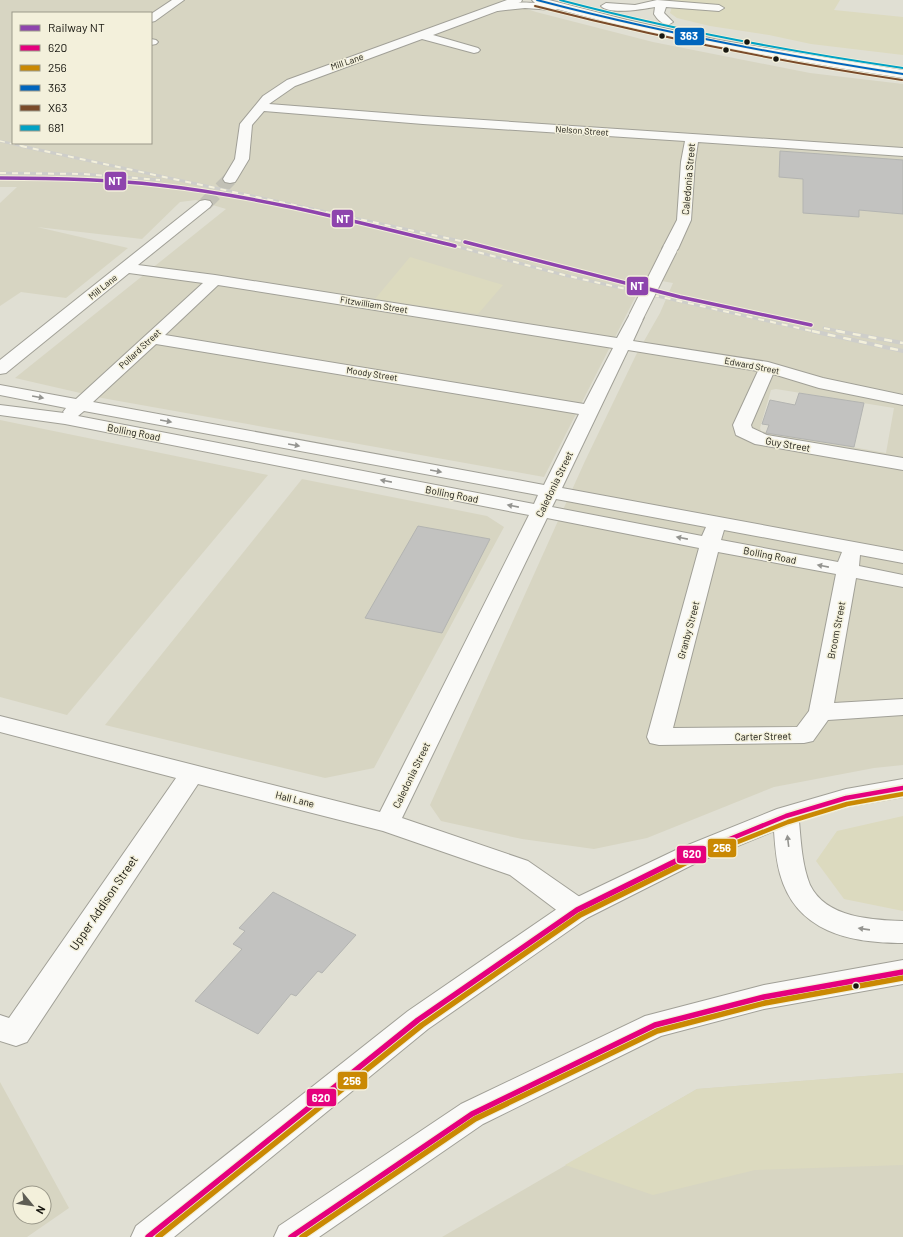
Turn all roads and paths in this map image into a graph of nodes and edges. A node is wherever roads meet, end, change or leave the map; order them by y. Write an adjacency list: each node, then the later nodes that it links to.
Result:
1 (179, 0): 10 (street)
2 (517, 0): 7 (street, Mill Lane)
3 (537, 0): 8 (street)
4 (584, 0): 6 (street)
5 (662, 2): 6 (street); 9 (street); 12 (street)
6 (606, 6): 12 (street)
7 (497, 8): 8 (street); 13 (street, Mill Lane)
8 (564, 8): 17 (street)
9 (719, 8)
10 (152, 18)
11 (425, 21): 13 (street)
12 (668, 22): 16 (street)
13 (448, 26): 14 (street, Mill Lane)
14 (423, 36): 15 (street); 18 (street, Mill Lane)
15 (474, 50)
16 (903, 64)
17 (903, 74)
18 (260, 107): 19 (street, Nelson Street); 21 (street, Mill Lane)
19 (692, 138): 20 (street, Nelson Street); 26 (street, Caledonia Street, bridge)
20 (903, 152)
21 (230, 179)
22 (205, 204): 23 (street, Mill Lane)
23 (125, 268): 24 (street, Fitzwilliam Street); 28 (street, Mill Lane)
24 (215, 280): 25 (street, Pollard Street); 26 (street, Fitzwilliam Street)
25 (153, 338): 31 (street, Pollard Street); 33 (street, Moody Street)
26 (623, 344): 27 (street, Edward Street); 33 (street, Caledonia Street)
27 (768, 368): 30 (street, Edward Street); 35 (street, Guy Street)
28 (0, 369)
29 (0, 390): 31 (street, Bolling Road, one-way to 31)
30 (903, 400)
31 (80, 405): 34 (street, Pollard Street); 36 (street, Bolling Road, one-way to 36)
32 (0, 410): 34 (street, Bolling Road)
33 (591, 410): 36 (street, Caledonia Street)
34 (65, 419): 37 (street, Bolling Road, one-way to 34)
35 (903, 464)
36 (550, 492): 37 (street, Caledonia Street); 38 (street, Bolling Road)
37 (541, 511): 39 (street, Bolling Road, one-way to 37); 51 (street, Caledonia Street)
38 (716, 522): 39 (street, Granby Street); 40 (street, Bolling Road)
39 (711, 544): 42 (street, Bolling Road, one-way to 39); 47 (street, Granby Street)
40 (852, 548): 41 (street, Bolling Road); 42 (street, Broom Street)
41 (903, 557)
42 (847, 570): 43 (street, Bolling Road); 45 (street, Broom Street)
43 (903, 581)
44 (903, 707): 45 (street)
45 (821, 712): 47 (street, Carter Street)
46 (0, 724): 48 (street, Hall Lane)
47 (659, 737)
48 (192, 773): 51 (street, Hall Lane); 55 (street, Upper Addison Street)
49 (903, 788): 50 (street)
50 (786, 816): 52 (street); 53 (street, one-way to 50)
51 (387, 823): 52 (street, Hall Lane)
52 (577, 910): 56 (street)
53 (903, 932)
54 (903, 972): 57 (street)
55 (8, 1030)
56 (148, 1237)
57 (291, 1237)

